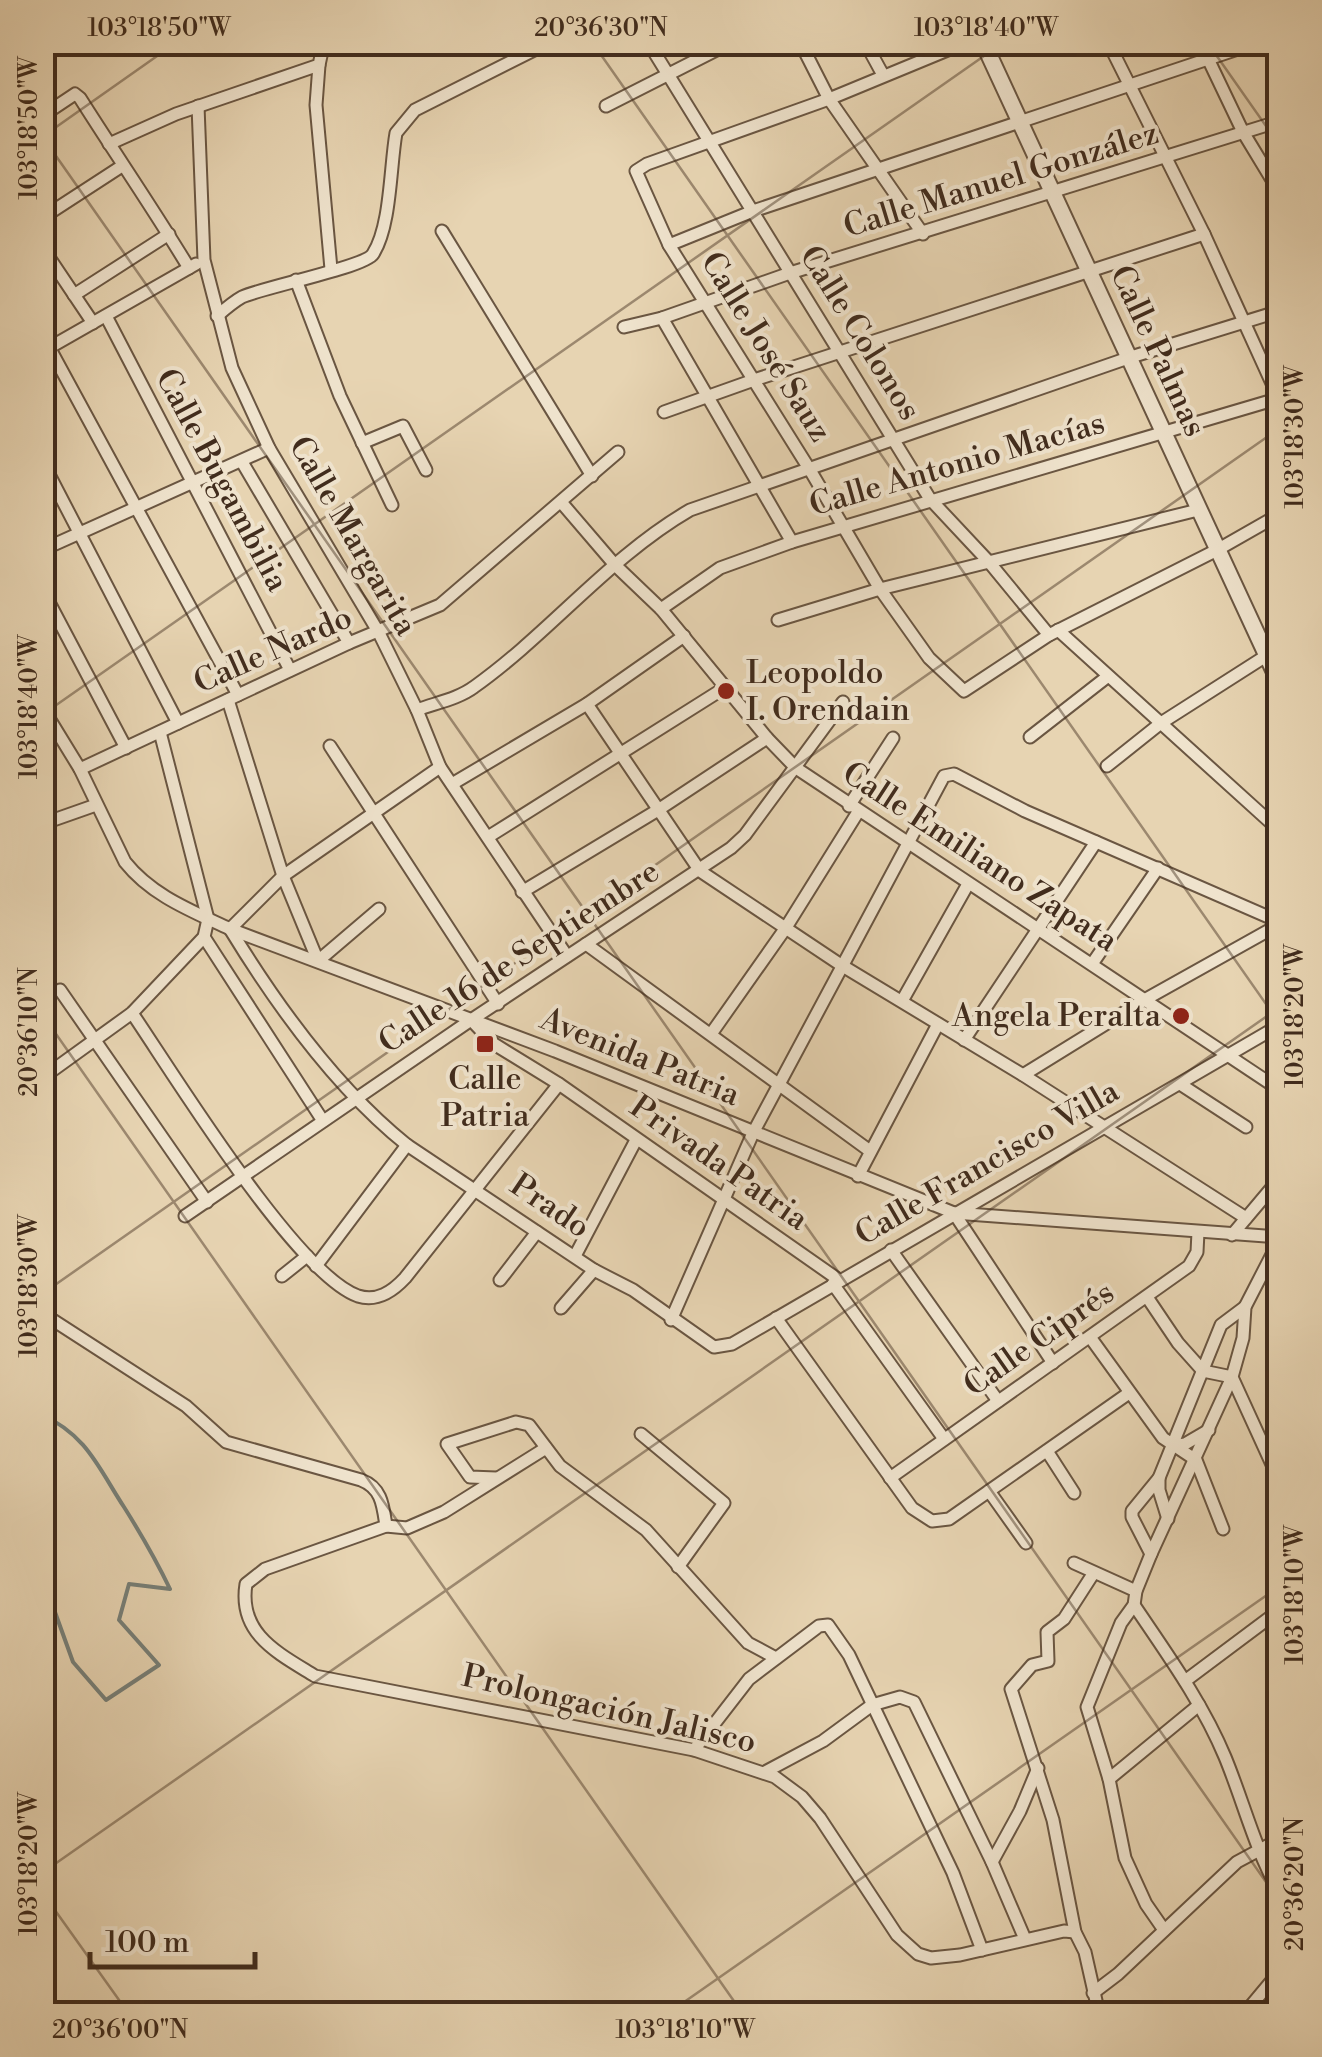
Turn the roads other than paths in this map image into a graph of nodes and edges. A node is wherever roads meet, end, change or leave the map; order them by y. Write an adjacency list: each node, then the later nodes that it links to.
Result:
1 (324, 42): 13 (street)
2 (550, 42): 41 (street)
3 (648, 42): 15 (street, Calle Colonos)
4 (732, 42): 15 (street)
5 (800, 42): 17 (street)
6 (866, 42): 14 (street)
7 (967, 42): 14 (street)
8 (983, 42): 21 (street, Calle Palmas)
9 (1108, 42): 16 (street)
10 (1200, 42): 12 (street)
11 (1259, 42): 12 (street)
12 (1208, 59): 16 (street); 23 (street)
13 (319, 66): 18 (street); 41 (street)
14 (883, 75): 17 (street)
15 (669, 76): 19 (street); 24 (street, Calle Colonos)
16 (1130, 83): 21 (street); 26 (street)
17 (829, 99): 24 (street); 28 (street)
18 (198, 106): 25 (street); 39 (street, Calle Margarita)
19 (606, 106)
20 (42, 116): 25 (street)
21 (1021, 121): 28 (street); 29 (street, Calle Palmas)
22 (1280, 121): 23 (street, Calle Manuel González)
23 (1243, 132): 26 (street, Calle Manuel González); 30 (street)
24 (709, 142): 31 (street, Calle Colonos); 37 (street, Calle José Sauz)
25 (109, 144): 27 (street)
26 (1167, 158): 29 (street, Calle Manuel González); 36 (street)
27 (122, 166): 32 (street); 34 (street)
28 (879, 170): 31 (street); 35 (street)
29 (1052, 194): 35 (street, Calle Manuel González); 42 (street, Calle Palmas)
30 (1280, 194)
31 (753, 211): 37 (street); 43 (street, Calle Colonos)
32 (42, 218)
33 (442, 230): 70 (street)
34 (168, 234): 40 (street); 45 (street)
35 (924, 234): 43 (street, Calle Manuel González)
36 (1204, 234): 42 (street); 51 (street)
37 (669, 245): 46 (street, Calle José Sauz)
38 (42, 247): 45 (street)
39 (204, 260): 40 (street); 49 (street, Calle Margarita)
40 (189, 268): 48 (street)
41 (331, 270): 44 (street)
42 (1090, 270): 55 (street); 56 (street, Calle Palmas)
43 (790, 274): 46 (street, Calle Manuel González); 55 (street, Calle Colonos)
44 (296, 280): 49 (street); 63 (street)
45 (74, 295): 52 (street)
46 (706, 303): 50 (street, Calle Manuel González); 57 (street, Calle José Sauz)
47 (1280, 311): 51 (street)
48 (106, 316): 52 (street); 71 (street, Calle Bugambilia)
49 (218, 316): 64 (street, Calle Margarita)
50 (662, 318): 53 (street, Calle Manuel González); 58 (street)
51 (1243, 322): 56 (street); 59 (street)
52 (93, 323): 54 (street)
53 (624, 328)
54 (46, 349): 76 (street)
55 (839, 352): 57 (street); 62 (street, Calle Colonos)
56 (1131, 358): 61 (street, Calle Palmas); 62 (street)
57 (754, 380): 58 (street); 69 (street, Calle José Sauz)
58 (706, 397): 60 (street); 72 (street)
59 (1279, 399): 61 (street, Calle Antonio Macías)
60 (664, 412)
61 (1166, 432): 73 (street, Calle Antonio Macías); 77 (street, Calle Palmas)
62 (894, 440): 69 (street); 73 (street, Calle Colonos)
63 (362, 443): 68 (street); 75 (street)
64 (269, 448): 67 (street); 90 (street, Calle Margarita)
65 (618, 452): 70 (street, Calle Nardo)
66 (42, 461): 80 (street)
67 (242, 462): 71 (street); 93 (street)
68 (426, 470)
69 (810, 470): 72 (street); 79 (street, Calle José Sauz)
70 (592, 476): 74 (street, Calle Nardo)
71 (192, 482): 76 (street); 95 (street, Calle Bugambilia)
72 (759, 485): 81 (street); 85 (street)
73 (930, 499): 79 (street, Calle Antonio Macías); 84 (street, Calle Colonos)
74 (560, 502): 85 (street, Calle Emiliano Zapata); 90 (street, Calle Nardo)
75 (392, 505)
76 (136, 508): 80 (street); 99 (street)
77 (1198, 510): 83 (street, Calle Palmas); 84 (street)
78 (1280, 514): 83 (street)
79 (841, 526): 81 (street, Calle Antonio Macías); 87 (street, Calle José Sauz)
80 (80, 532): 82 (street); 104 (street)
81 (792, 542): 88 (street, Calle Antonio Macías)
82 (42, 550)
83 (1217, 550): 91 (street); 94 (street, Calle Palmas)
84 (989, 562): 87 (street); 91 (street, Calle Colonos)
85 (615, 565): 88 (street, Calle Emiliano Zapata); 102 (street)
86 (42, 589): 111 (street)
87 (880, 590): 89 (street); 91 (street, Calle José Sauz)
88 (661, 609): 92 (street, Calle Emiliano Zapata)
89 (778, 620)
90 (379, 632): 93 (street, Calle Nardo); 102 (street, Calle Margarita)
91 (1053, 632): 96 (street, Calle Colonos)
92 (684, 636): 98 (street, Calle Emiliano Zapata); 101 (street)
93 (349, 643): 95 (street, Calle Nardo)
94 (1273, 651): 97 (street, Calle Palmas); 105 (street)
95 (290, 670): 99 (street, Calle Nardo)
96 (1107, 677): 105 (street, Calle Colonos); 107 (street)
97 (1280, 684)
98 (726, 687): 108 (street, Calle Emiliano Zapata); 112 (street)
99 (233, 697): 104 (street, Calle Nardo); 129 (street)
100 (843, 702): 115 (street, Calle 16 de Septiembre)
101 (587, 704): 112 (street); 117 (street)
102 (416, 710): 114 (street, Calle Margarita)
103 (44, 713): 116 (street, Avenida Patria)
104 (178, 723): 106 (street, Calle Nardo)
105 (1160, 723): 113 (street); 123 (street, Calle Colonos)
106 (160, 732): 111 (street, Calle Nardo); 133 (street)
107 (1030, 737)
108 (767, 738): 115 (street, Calle Emiliano Zapata); 120 (street)
109 (893, 738): 119 (street)
110 (330, 746): 121 (street)
111 (126, 748): 116 (street, Calle Nardo)
112 (621, 756): 120 (street); 124 (street)
113 (1107, 766)
114 (440, 768): 117 (street, Calle Margarita); 121 (street)
115 (796, 768): 119 (street, Calle Emiliano Zapata); 128 (street, Calle 16 de Septiembre)
116 (80, 769): 118 (street, Avenida Patria)
117 (452, 784): 124 (street, Calle Margarita)
118 (96, 805): 122 (street); 133 (street, Avenida Patria)
119 (854, 809): 126 (street, Calle Emiliano Zapata); 135 (street)
120 (658, 810): 128 (street); 131 (street)
121 (372, 814): 129 (street); 147 (street)
122 (42, 824)
123 (1280, 831)
124 (488, 837): 131 (street, Calle Margarita)
125 (1096, 842): 126 (street); 127 (street); 136 (street)
126 (906, 843): 130 (street, Calle Emiliano Zapata); 143 (street)
127 (1158, 868): 134 (street); 142 (street)
128 (700, 871): 135 (street); 139 (street, Calle 16 de Septiembre)
129 (283, 876): 137 (street); 141 (street)
130 (968, 884): 136 (street, Calle Emiliano Zapata); 146 (street)
131 (522, 892): 140 (street, Calle Margarita)
132 (379, 909): 141 (street)
133 (208, 919): 137 (street, Avenida Patria); 138 (street)
134 (1280, 923): 145 (street)
135 (784, 928): 143 (street); 152 (street)
136 (1037, 929): 142 (street, Calle Emiliano Zapata); 154 (street)
137 (230, 930): 141 (street, Avenida Patria); 162 (street, Prado)
138 (204, 938): 148 (street); 163 (street)
139 (586, 944): 140 (street, Calle 16 de Septiembre); 152 (street)
140 (567, 956): 147 (street, Calle 16 de Septiembre)
141 (318, 961): 149 (street, Avenida Patria)
142 (1092, 964): 145 (street, Calle Emiliano Zapata)
143 (842, 966): 146 (street); 160 (street)
144 (60, 990): 153 (street)
145 (1146, 998): 155 (street, Calle Emiliano Zapata); 156 (street)
146 (902, 1001): 150 (street)
147 (498, 1004): 149 (street, Calle 16 de Septiembre)
148 (132, 1012): 153 (street); 171 (street)
149 (472, 1020): 158 (street, Privada Patria); 162 (street, Calle 16 de Septiembre); 166 (street, Avenida Patria)
150 (938, 1024): 154 (street); 169 (street)
151 (1280, 1025): 155 (street, Calle Francisco Villa)
152 (711, 1034): 160 (street)
153 (96, 1040): 157 (street); 175 (street)
154 (964, 1040): 156 (street)
155 (1226, 1056): 159 (street, Calle Francisco Villa); 161 (street, Calle Emiliano Zapata)
156 (1023, 1075): 165 (street)
157 (42, 1078)
158 (559, 1084): 167 (street, Privada Patria); 173 (street)
159 (1180, 1084): 164 (street); 165 (street, Calle Francisco Villa)
160 (780, 1085): 166 (street); 169 (street)
161 (1280, 1090)
162 (355, 1099): 163 (street, Calle 16 de Septiembre); 168 (street, Prado)
163 (322, 1122): 171 (street, Calle 16 de Septiembre)
164 (1246, 1127)
165 (1104, 1128): 176 (street, Calle Francisco Villa); 178 (street)
166 (753, 1133): 170 (street, Avenida Patria); 174 (street)
167 (636, 1140): 174 (street, Privada Patria); 184 (street)
168 (407, 1144): 173 (street, Prado); 185 (street)
169 (870, 1152): 170 (street)
170 (858, 1176): 176 (street, Avenida Patria)
171 (244, 1178): 175 (street, Calle 16 de Septiembre); 185 (street)
172 (1280, 1178): 178 (street)
173 (476, 1190): 179 (street, Prado); 185 (street)
174 (722, 1199): 189 (street, Privada Patria); 195 (street)
175 (207, 1202): 177 (street, Calle 16 de Septiembre)
176 (954, 1214): 180 (street, Avenida Patria); 183 (street, Calle Francisco Villa); 198 (street)
177 (185, 1216)
178 (1246, 1218): 181 (street)
179 (537, 1232): 184 (street, Prado); 188 (street)
180 (1198, 1232): 181 (street, Avenida Patria); 190 (street, Calle Ciprés)
181 (1232, 1234): 182 (street, Avenida Patria)
182 (1280, 1238): 191 (street)
183 (891, 1250): 189 (street, Calle Francisco Villa); 202 (street)
184 (575, 1256): 186 (street, Prado)
185 (312, 1261): 187 (street)
186 (594, 1270): 192 (street); 195 (street, Prado)
187 (282, 1276)
188 (500, 1280)
189 (836, 1282): 194 (street, Calle Francisco Villa); 205 (street, Privada Patria)
190 (1147, 1297): 196 (street, Calle Ciprés); 199 (street)
191 (1245, 1307): 199 (street); 200 (street)
192 (561, 1308)
193 (42, 1313): 217 (street)
194 (776, 1318): 197 (street, Calle Francisco Villa); 212 (street)
195 (670, 1320): 197 (street, Prado)
196 (1090, 1336): 198 (street, Calle Ciprés); 201 (street)
197 (721, 1348)
198 (1053, 1362): 202 (street, Calle Ciprés)
199 (1203, 1372): 200 (street); 206 (street)
200 (1232, 1376): 203 (street); 210 (street)
201 (1130, 1393): 206 (street); 208 (street)
202 (998, 1401): 205 (street, Calle Ciprés)
203 (1209, 1430): 206 (street); 209 (street)
204 (641, 1434): 222 (street)
205 (944, 1440): 212 (street, Calle Ciprés)
206 (1172, 1446): 209 (street); 213 (street)
207 (546, 1448): 211 (street); 211 (street); 222 (street)
208 (1046, 1450): 214 (street); 215 (street)
209 (1196, 1460): 216 (street); 218 (street)
210 (1277, 1477)
211 (496, 1478): 217 (street)
212 (890, 1478): 214 (street)
213 (1159, 1478): 216 (street); 220 (street)
214 (989, 1491): 219 (street)
215 (1074, 1493)
216 (1168, 1519): 220 (street)
217 (386, 1526): 233 (street, Prolongación Jalisco)
218 (1223, 1529)
219 (1026, 1543)
220 (1151, 1554): 224 (street)
221 (1074, 1563): 223 (street)
222 (678, 1567): 227 (street)
223 (1092, 1574): 224 (street); 234 (street)
224 (1136, 1591): 225 (street)
225 (1134, 1604): 230 (street); 236 (street)
226 (1277, 1616): 230 (street)
227 (748, 1643): 228 (street); 229 (street)
228 (776, 1658): 229 (street); 231 (street)
229 (759, 1670): 233 (street)
230 (1185, 1681): 232 (street)
231 (872, 1704): 235 (street); 239 (street); 244 (street)
232 (1200, 1705): 236 (street); 238 (street)
233 (694, 1750): 235 (street, Prolongación Jalisco)
234 (1038, 1768): 239 (street); 242 (street)
235 (765, 1772): 244 (street, Prolongación Jalisco)
236 (1110, 1779): 241 (street)
237 (1280, 1839): 238 (street)
238 (1258, 1850): 240 (street); 241 (street)
239 (992, 1862): 243 (street)
240 (1280, 1894)
241 (1164, 1930): 246 (street)
242 (1075, 1932): 243 (street, Prolongación Jalisco); 246 (street)
243 (1026, 1939): 244 (street, Prolongación Jalisco)
244 (982, 1950)
245 (1280, 1972): 248 (street)
246 (1093, 1993): 247 (street)
247 (1098, 2014)
248 (1244, 2014)

